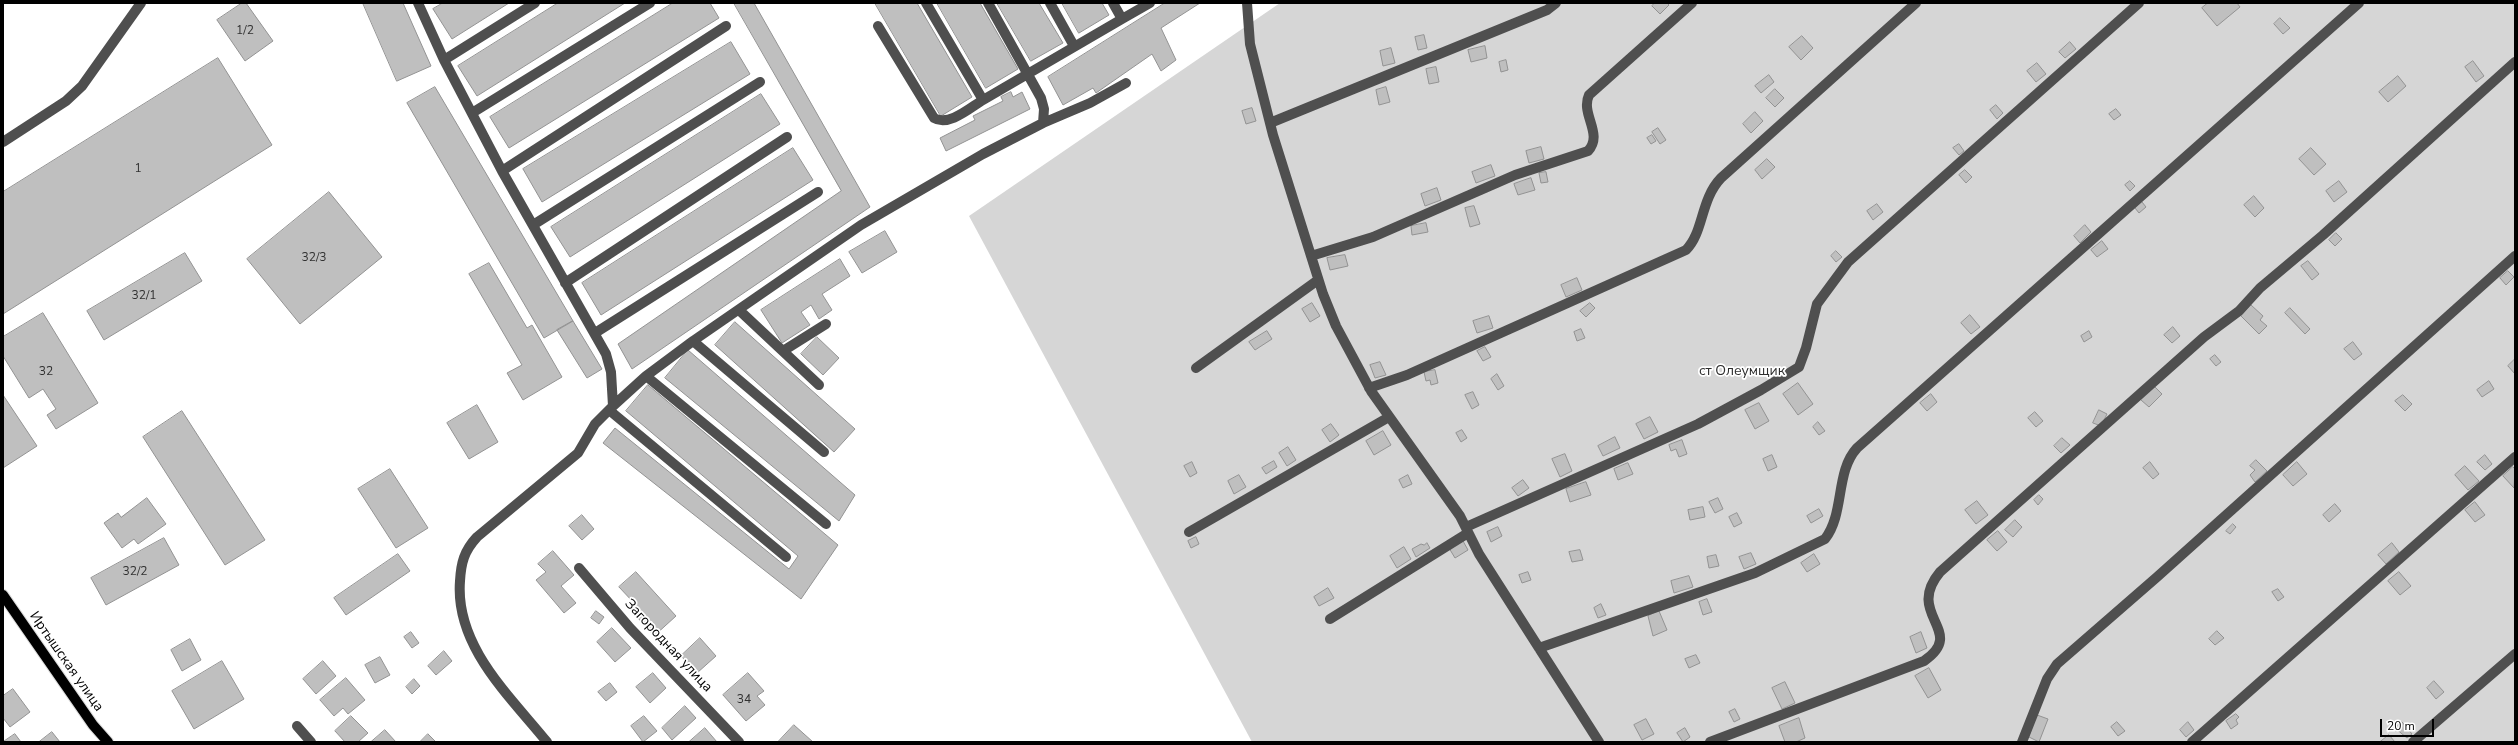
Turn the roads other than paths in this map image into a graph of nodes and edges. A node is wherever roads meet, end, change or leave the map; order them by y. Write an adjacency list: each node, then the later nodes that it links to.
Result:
1 (141, 3): 30 (street)
2 (418, 3): 20 (street)
3 (535, 3): 20 (street)
4 (650, 3): 26 (street)
5 (926, 3): 25 (street)
6 (988, 3): 22 (street)
7 (1050, 3): 19 (street)
8 (1113, 3): 16 (street)
9 (1150, 3): 16 (street)
10 (1246, 3): 27 (street)
11 (1556, 3): 27 (street)
12 (1692, 3): 34 (street)
13 (1916, 3): 46 (street)
14 (2139, 3): 52 (street)
15 (2359, 3): 58 (street)
16 (1122, 19): 19 (street)
17 (726, 26): 31 (street)
18 (878, 26): 25 (street)
19 (1074, 46): 22 (street)
20 (444, 60): 26 (street)
21 (2515, 62): 66 (street)
22 (1028, 73): 25 (street); 28 (street)
23 (760, 82): 33 (street)
24 (1126, 83): 28 (street)
25 (983, 100)
26 (472, 113): 31 (street)
27 (1270, 122): 34 (street)
28 (1043, 123): 38 (street)
29 (787, 137): 37 (street)
30 (3, 142)
31 (502, 171): 33 (street)
32 (818, 192): 40 (street)
33 (533, 225): 37 (street)
34 (1311, 256): 36 (street)
35 (2515, 256): 67 (street)
36 (1318, 280): 43 (street); 46 (street)
37 (565, 283): 40 (street)
38 (739, 310): 41 (street); 42 (street)
39 (826, 324): 42 (street)
40 (595, 333): 47 (street)
41 (693, 341): 44 (street); 49 (street)
42 (783, 351): 45 (street)
43 (1196, 368)
44 (646, 376): 47 (street); 51 (street)
45 (819, 384)
46 (1369, 388): 48 (street)
47 (611, 408): 54 (street); 63 (street)
48 (1389, 417): 52 (street); 53 (street)
49 (824, 452)
50 (2515, 457): 68 (street)
51 (826, 524)
52 (1467, 530): 57 (street); 58 (street)
53 (1189, 532)
54 (786, 557)
55 (579, 568): 64 (street, Загородная улица)
56 (3, 595): 61 (main road, Иртышская улица)
57 (1330, 618)
58 (1539, 648): 65 (street)
59 (2515, 654): 69 (street)
60 (296, 726): 62 (street)
61 (108, 742)
62 (311, 742)
63 (547, 742)
64 (739, 742)
65 (1599, 742)
66 (1710, 742)
67 (2022, 742)
68 (2192, 742)
69 (2413, 742)

